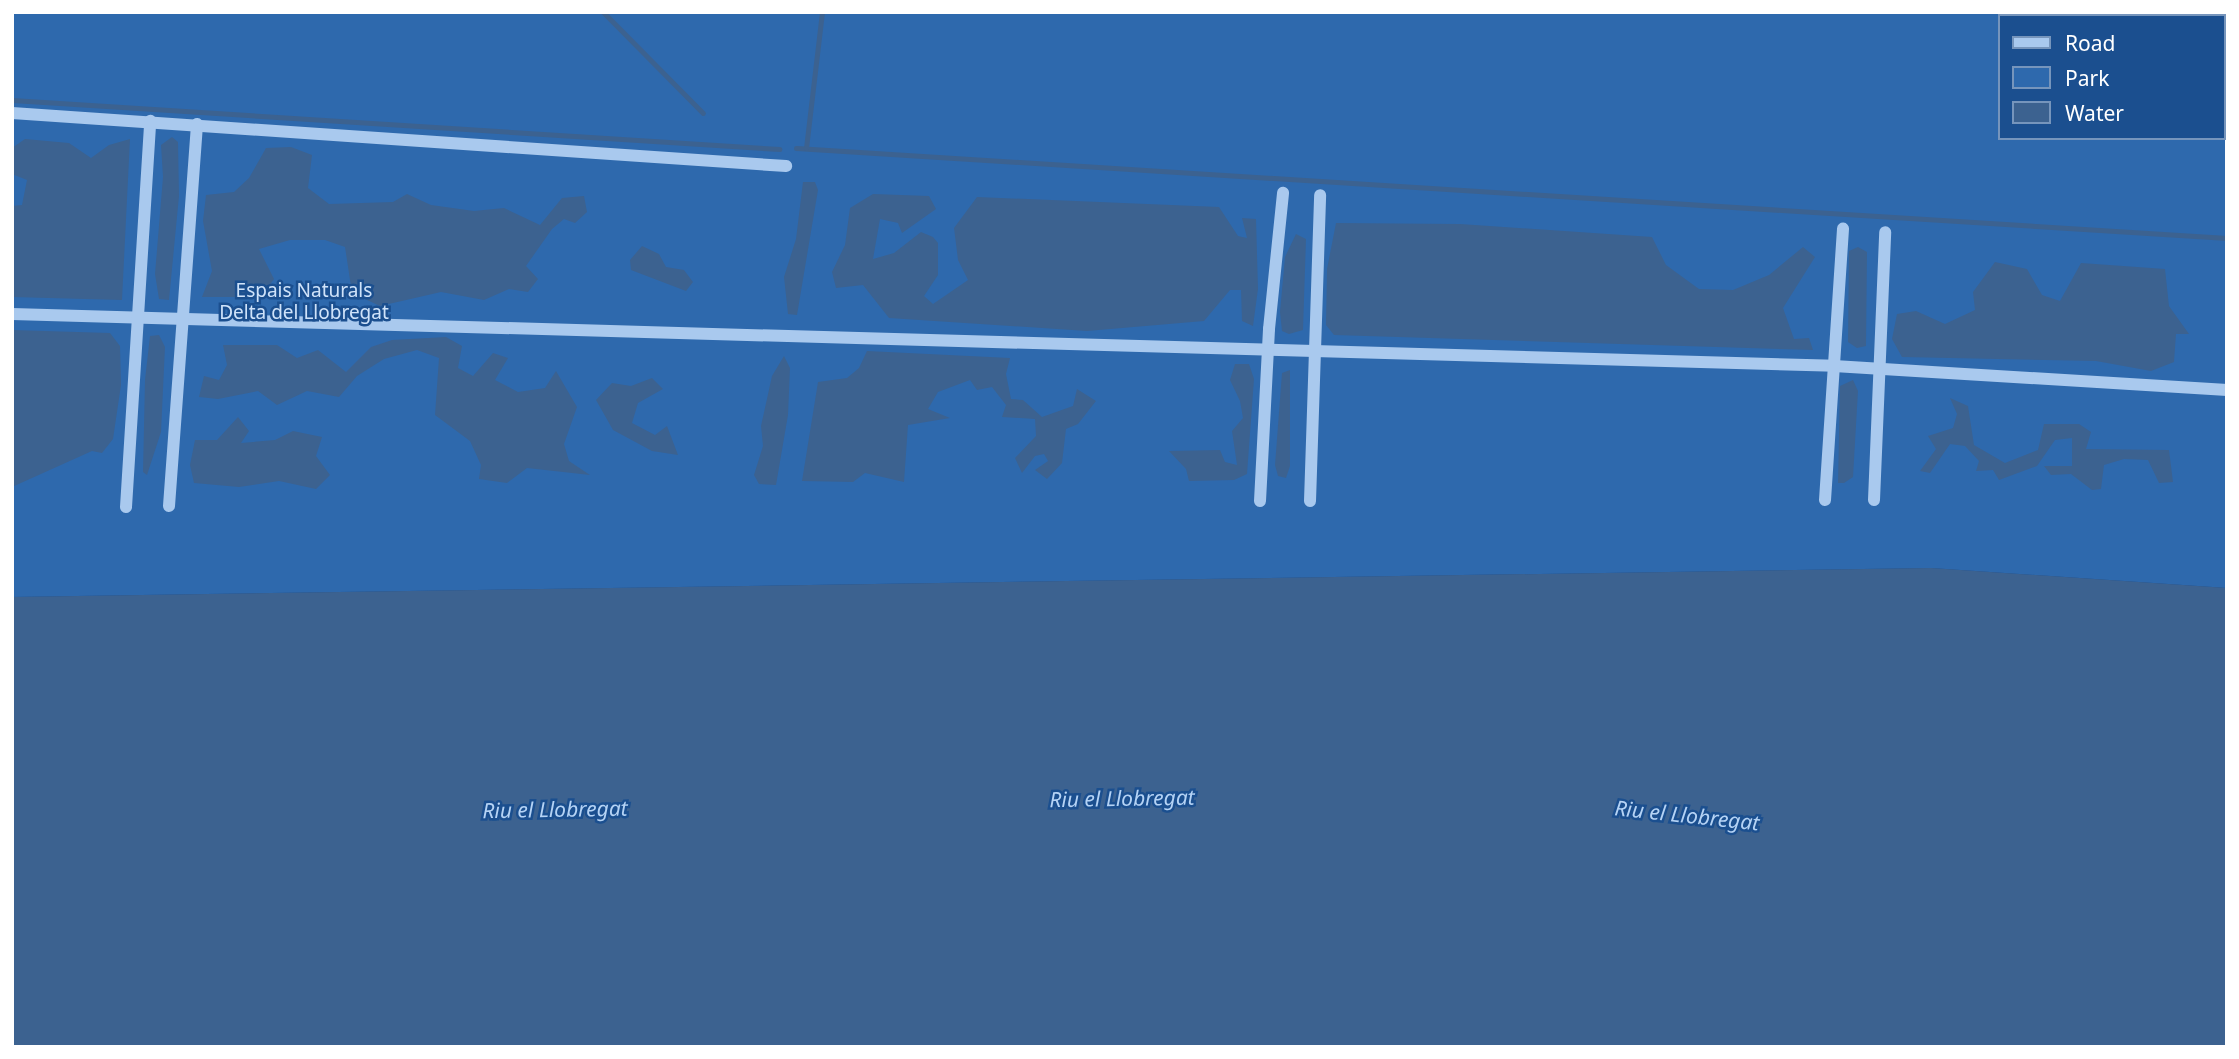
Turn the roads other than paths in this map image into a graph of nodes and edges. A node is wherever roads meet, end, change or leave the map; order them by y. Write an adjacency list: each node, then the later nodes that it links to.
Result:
1 (12, 113): 2 (lane)
2 (150, 121): 3 (lane); 10 (lane)
3 (197, 124): 4 (lane); 11 (lane)
4 (786, 166)
5 (1283, 193): 12 (lane)
6 (1320, 195): 13 (lane)
7 (1843, 229): 14 (lane)
8 (1885, 232): 15 (lane)
9 (12, 314): 10 (lane)
10 (137, 318): 11 (lane); 22 (lane)
11 (184, 319): 12 (lane); 21 (lane)
12 (1268, 347): 13 (lane); 19 (lane)
13 (1312, 349): 14 (lane); 20 (lane)
14 (1834, 366): 15 (lane); 17 (lane)
15 (1879, 370): 16 (lane); 18 (lane)
16 (2227, 390)
17 (1825, 500)
18 (1874, 500)
19 (1260, 501)
20 (1310, 501)
21 (169, 506)
22 (126, 507)

